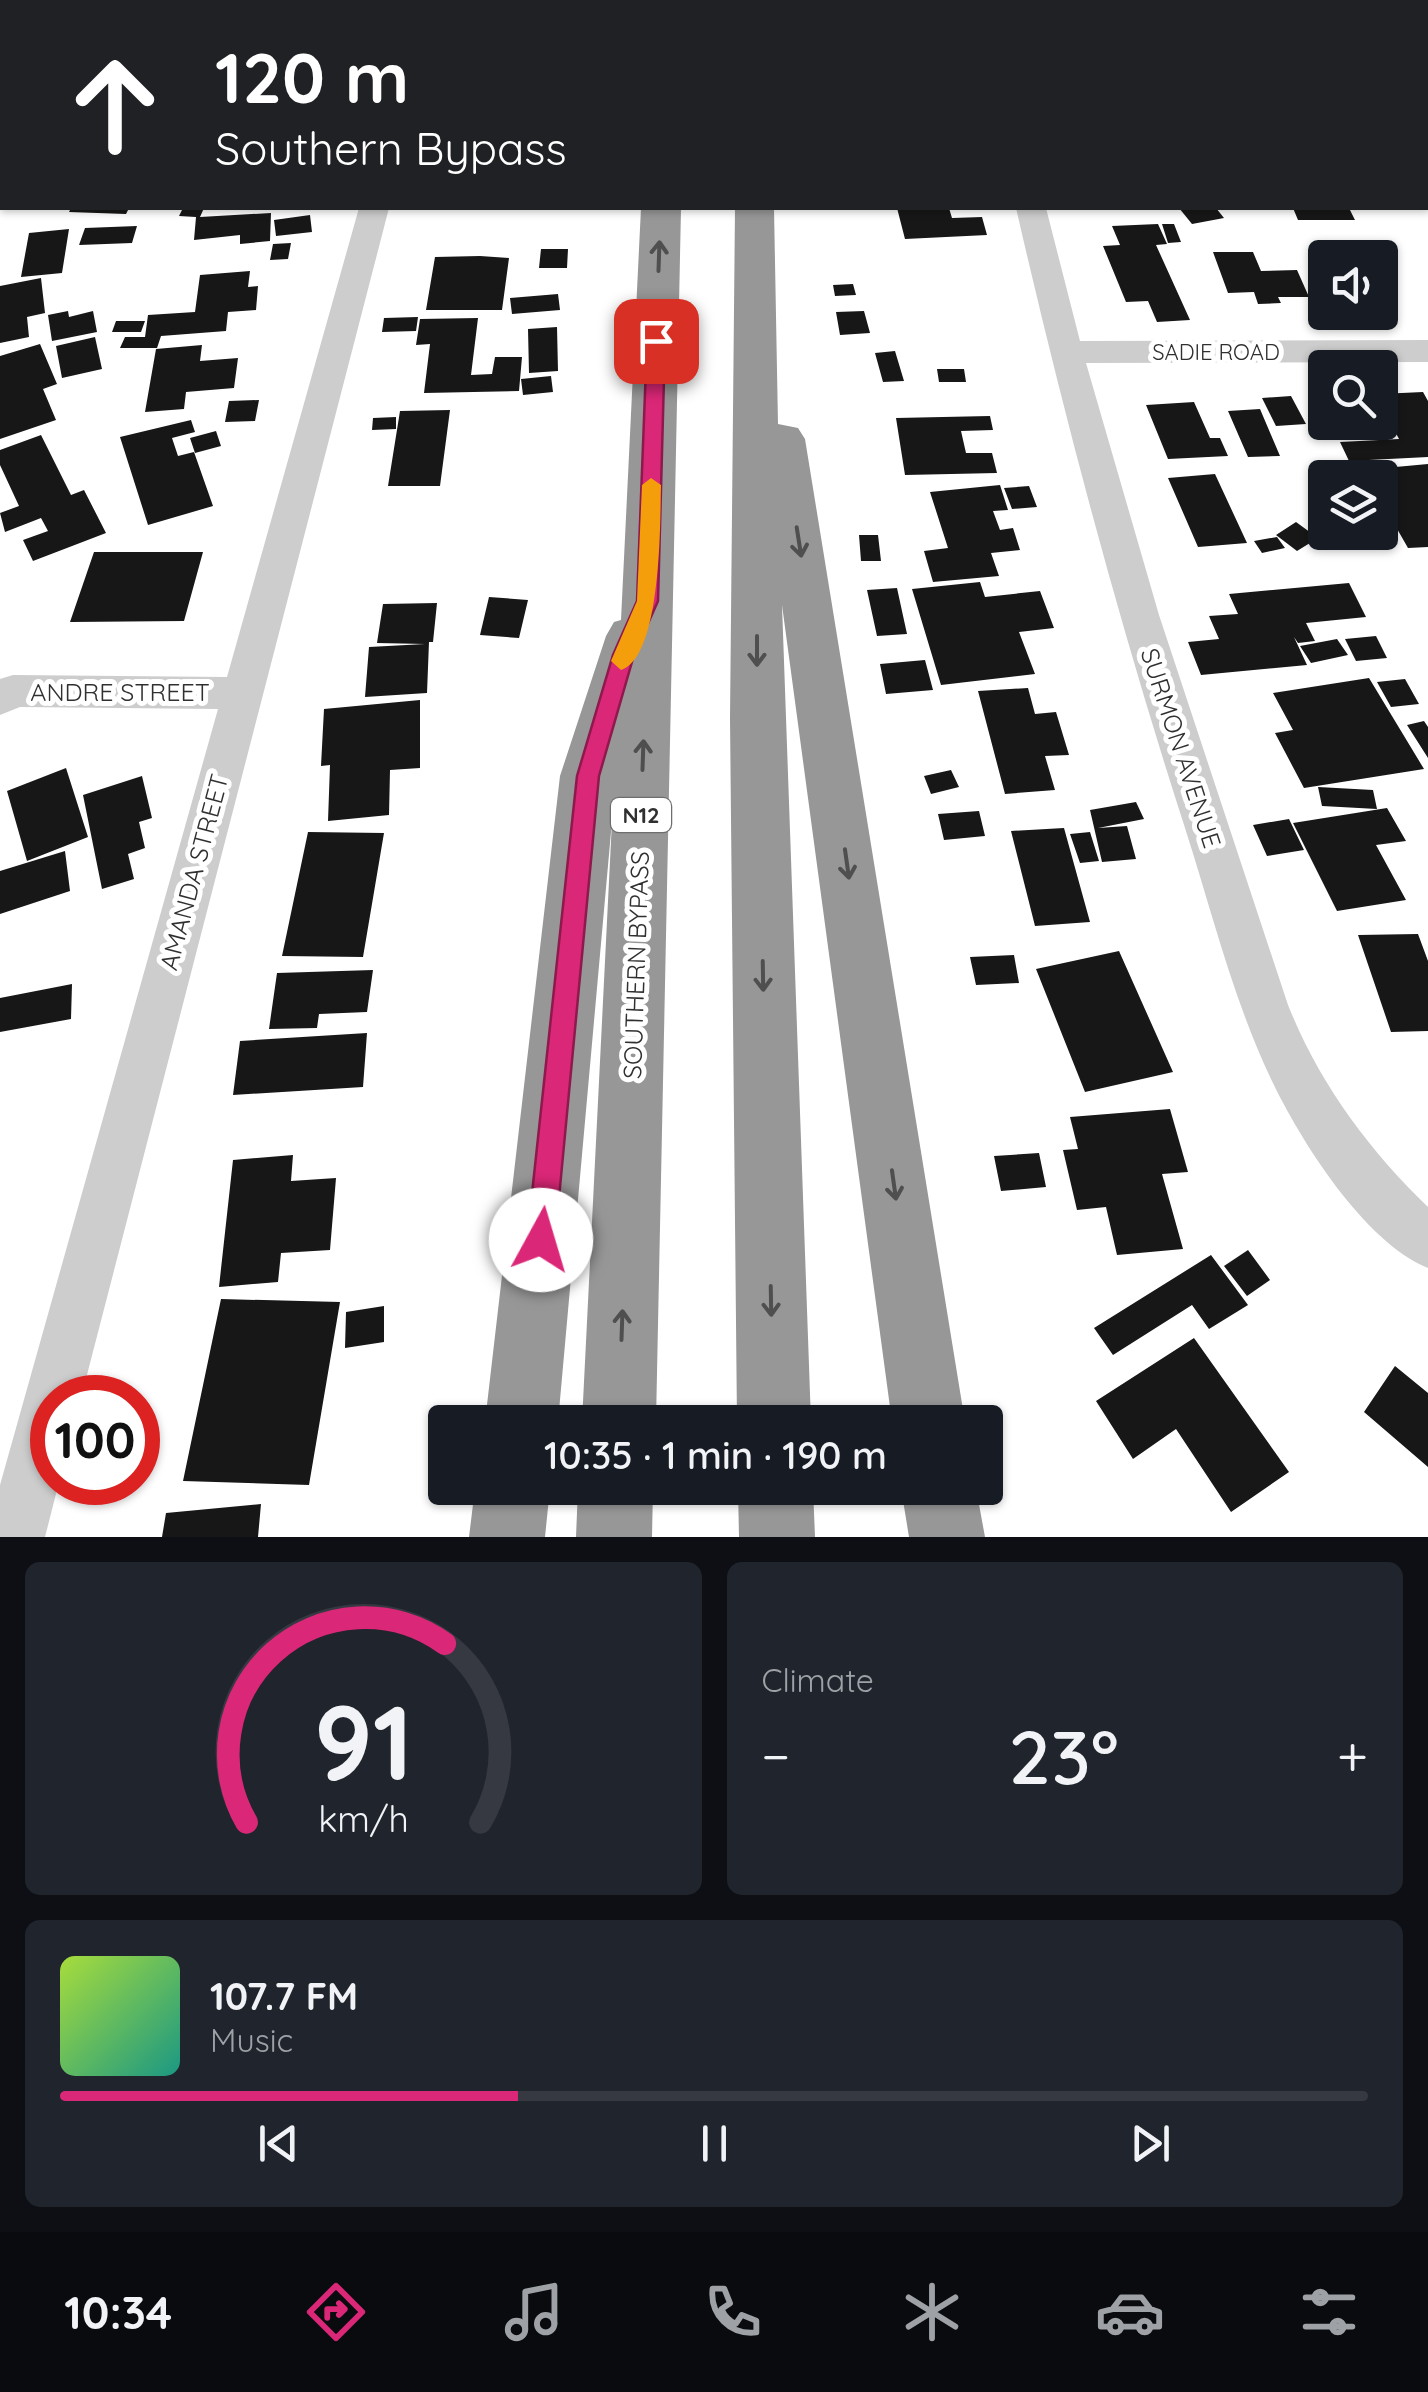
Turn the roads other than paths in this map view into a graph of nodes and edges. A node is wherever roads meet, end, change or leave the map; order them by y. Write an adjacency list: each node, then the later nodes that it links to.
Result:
1 (373, 210): 10 (street, AMANDA STREET)
2 (661, 210): 8 (highway, SOUTHERN BYPASS / N12, one-way to 2)
3 (754, 210): 5 (highway)
4 (1031, 210): 7 (street, SURMON AVENUE)
5 (755, 273): 14 (highway, one-way to 14); 15 (highway, one-way to 15)
6 (1428, 351): 7 (street, SADIE ROAD)
7 (1065, 352): 11 (street, SURMON AVENUE)
8 (648, 601): 12 (highway); 13 (highway, SOUTHERN BYPASS / N12, one-way to 8)
9 (4, 691): 10 (street, ANDRE STREET)
10 (243, 693): 20 (street, AMANDA STREET)
11 (1428, 1242)
12 (522, 1405)
13 (620, 1405)
14 (774, 1405)
15 (927, 1405)
16 (511, 1505): 21 (highway)
17 (615, 1505): 22 (highway)
18 (776, 1505): 23 (highway)
19 (942, 1505): 24 (highway)
20 (15, 1537)
21 (508, 1537)
22 (614, 1537)
23 (777, 1537)
24 (947, 1537)

